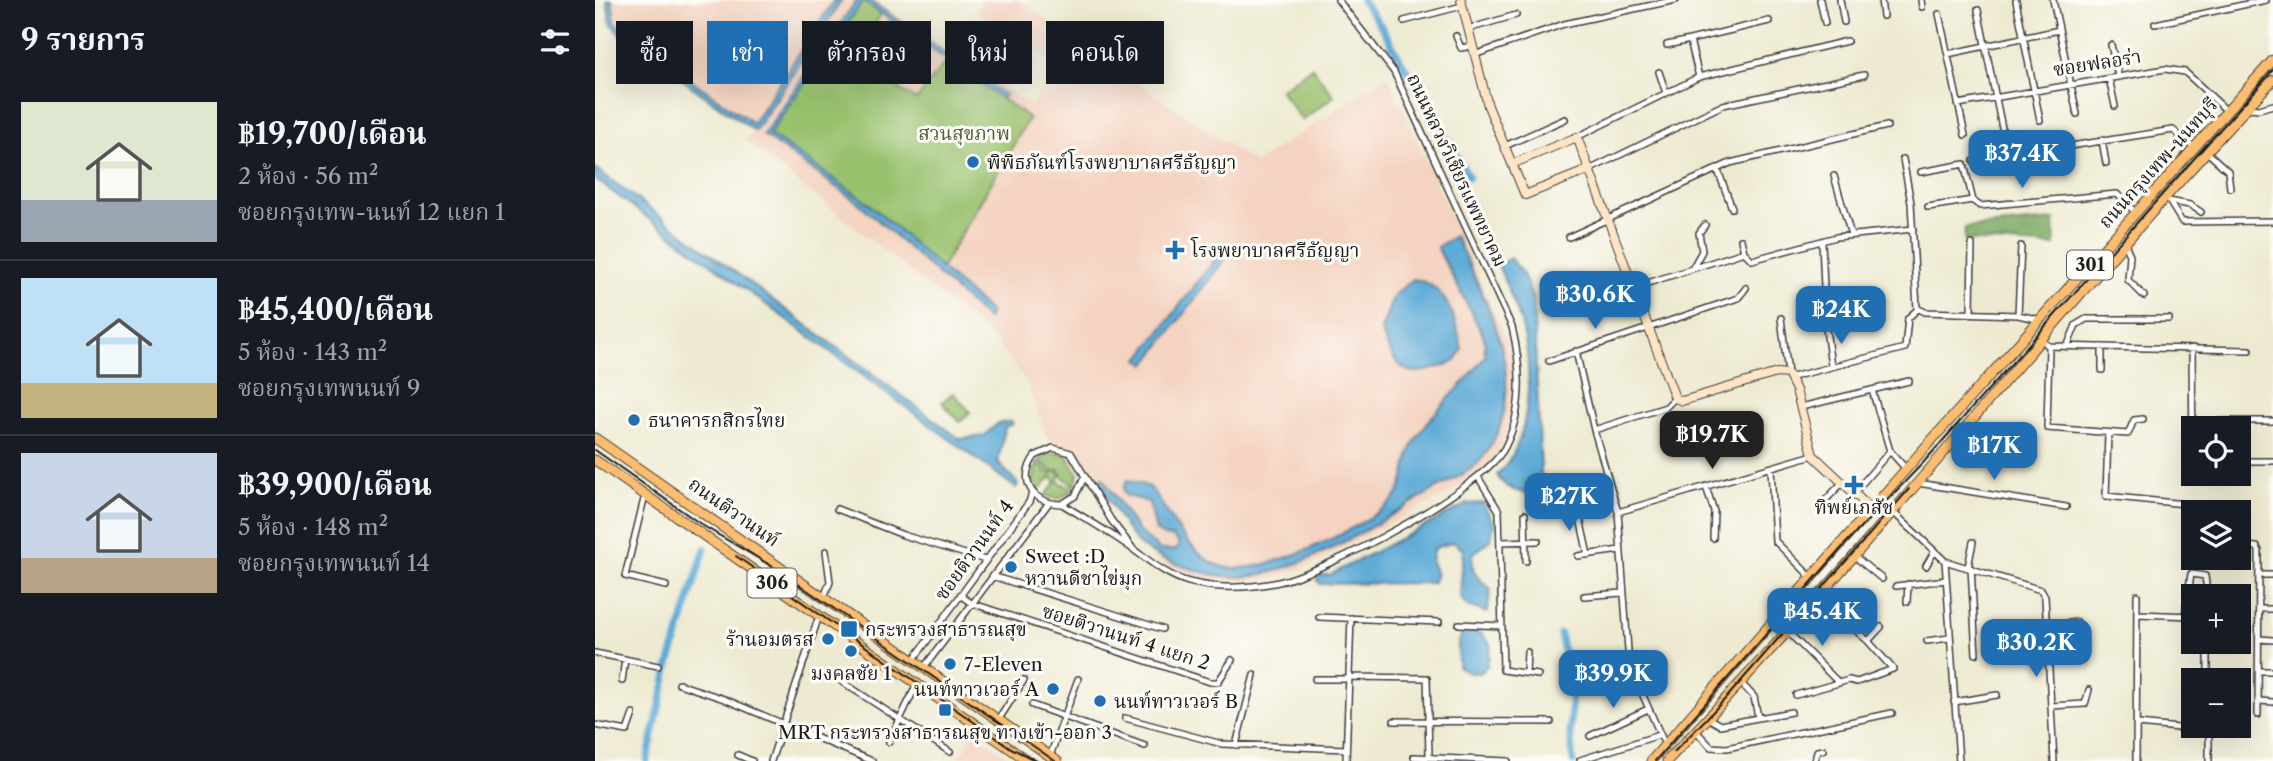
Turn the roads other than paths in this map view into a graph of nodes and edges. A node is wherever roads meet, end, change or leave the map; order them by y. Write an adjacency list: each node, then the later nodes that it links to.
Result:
1 (1338, 0): 131 (street, ถนนหลวงวิเชียรแพทยาคม)
2 (1676, 0): 28 (street)
3 (1820, 0): 17 (street)
4 (1840, 0): 16 (street)
5 (1881, 0): 13 (street)
6 (2053, 0): 20 (street)
7 (2266, 0): 18 (street)
8 (2016, 1): 22 (street)
9 (1461, 3): 14 (street); 19 (street)
10 (1978, 10): 27 (street)
11 (1940, 14): 29 (street)
12 (1516, 15): 19 (street)
13 (1883, 16)
14 (1404, 21)
15 (1769, 21): 23 (street)
16 (1844, 22)
17 (1825, 23)
18 (2155, 24)
19 (1468, 29): 28 (street)
20 (2059, 30): 22 (street); 37 (street)
21 (1456, 36): 28 (street)
22 (2023, 38): 27 (street); 39 (street)
23 (1690, 40): 25 (street); 34 (street)
24 (1847, 41): 34 (street)
25 (1667, 45)
26 (2111, 45): 33 (street)
27 (1985, 46): 29 (street); 41 (street)
28 (1473, 50): 55 (street)
29 (1948, 54): 42 (street)
30 (2273, 60): 36 (main road, ถนนกรุงเทพ-นนทบุรี / 301)
31 (1659, 72): 40 (street)
32 (1864, 75): 62 (street)
33 (2118, 76): 35 (street, ซอยฟลอร่า); 46 (street, ซอยฟลอร่า)
34 (1699, 77): 40 (street)
35 (2109, 78): 37 (street, ซอยฟลอร่า); 44 (street)
36 (2257, 78): 38 (main road); 46 (main road, ถนนกรุงเทพ-นนทบุรี / 301)
37 (2071, 84): 39 (street, ซอยฟลอร่า); 47 (street)
38 (2270, 84): 45 (main road, ถนนกรุงเทพ-นนทบุรี / 301)
39 (2033, 90): 41 (street, ซอยฟลอร่า); 49 (street)
40 (1666, 93): 53 (street)
41 (1996, 97): 42 (street, ซอยฟลอร่า); 51 (street)
42 (1958, 104): 52 (street)
43 (2273, 105): 45 (street)
44 (2115, 106)
45 (2248, 107): 57 (main road, ถนนกรุงเทพ-นนทบุรี / 301)
46 (2227, 111): 56 (main road, ถนนกรุงเทพ-นนทบุรี / 301)
47 (2077, 114)
48 (1565, 119): 55 (street)
49 (2040, 120)
50 (1887, 126): 63 (street)
51 (2002, 128)
52 (1965, 135)
53 (1577, 137): 61 (street); 62 (street)
54 (2102, 140): 56 (street); 59 (street); 60 (street)
55 (1504, 146): 61 (street)
56 (2194, 148): 72 (main road, ถนนกรุงเทพ-นนทบุรี / 301)
57 (2207, 152): 66 (street); 68 (main road, ถนนกรุงเทพ-นนทบุรี / 301)
58 (1903, 159): 76 (street)
59 (1974, 161)
60 (2106, 163)
61 (1512, 164): 62 (street)
62 (1591, 169): 73 (street)
63 (1717, 169): 70 (street); 73 (street)
64 (1921, 172): 67 (street)
65 (1834, 176): 77 (street)
66 (2230, 188)
67 (1973, 200): 69 (street); 72 (street)
68 (2168, 200): 71 (street); 74 (street); 82 (main road, ถนนกรุงเทพ-นนทบุรี / 301)
69 (1928, 207)
70 (1733, 208)
71 (2201, 212)
72 (2136, 213): 96 (main road, ถนนกรุงเทพ-นนทบุรี / 301)
73 (1609, 218): 78 (street); 86 (street)
74 (2273, 221)
75 (1705, 225): 85 (street)
76 (1913, 229): 77 (street); 89 (street)
77 (1851, 235): 80 (street)
78 (1569, 237)
79 (1741, 240): 84 (street)
80 (1822, 242): 84 (street); 90 (street)
81 (1972, 244): 91 (street)
82 (2125, 244): 88 (street); 99 (main road, ถนนกรุงเทพ-นนทบุรี / 301)
83 (2021, 246): 93 (street)
84 (1744, 252): 85 (street)
85 (1693, 267): 86 (street)
86 (1634, 287): 92 (street); 97 (street)
87 (1746, 288): 97 (street)
88 (2144, 296)
89 (1918, 309): 91 (street); 106 (street)
90 (1825, 310)
91 (1971, 312): 93 (street)
92 (1555, 313)
93 (2018, 315): 96 (street)
94 (1781, 318): 108 (street)
95 (2169, 319): 100 (street)
96 (2041, 320): 117 (main road, ถนนกรุงเทพ-นนทบุรี / 301)
97 (1649, 328): 104 (street); 111 (street)
98 (1826, 329): 106 (street)
99 (2045, 344): 100 (street); 119 (street); 120 (main road, ถนนกรุงเทพ-นนทบุรี / 301)
100 (2067, 346): 101 (street)
101 (2102, 347): 102 (street); 107 (street)
102 (2192, 348): 103 (street); 113 (street)
103 (2250, 350)
104 (1576, 351): 105 (street); 118 (street)
105 (1549, 361)
106 (1831, 366): 108 (street)
107 (2102, 370)
108 (1790, 376): 111 (street); 112 (street)
109 (1909, 381): 110 (street)
110 (1872, 390): 112 (street); 123 (street)
111 (1675, 398): 118 (street)
112 (1801, 407): 124 (street)
113 (2191, 416)
114 (2143, 419): 119 (street)
115 (2251, 421): 116 (street)
116 (2273, 421)
117 (1944, 427): 120 (main road); 122 (main road, ถนนกรุงเทพ-นนทบุรี / 301)
118 (1594, 430): 136 (street)
119 (2108, 435): 142 (street)
120 (1956, 436): 126 (main road, ถนนกรุงเทพ-นนทบุรี / 301)
121 (599, 441): 125 (main road); 185 (main road, ถนนติวานนท์ / 306)
122 (1925, 448): 126 (main road); 130 (main road, ถนนกรุงเทพ-นนทบุรี / 301)
123 (1890, 450): 130 (street); 138 (street)
124 (1813, 455): 129 (street); 133 (street)
125 (595, 458): 139 (main road, ถนนติวานนท์ / 306)
126 (1938, 458): 134 (main road, ถนนกรุงเทพ-นนทบุรี / 301)
127 (2251, 461): 128 (street)
128 (2273, 461)
129 (1771, 468): 135 (street); 173 (street)
130 (1906, 469): 146 (main road, ถนนกรุงเทพ-นนทบุรี / 301)
131 (1478, 477): 154 (street); 158 (street, ถนนหลวงวิเชียรแพทยาคม)
132 (1084, 478): 137 (street, ถนนหลวงวิเชียรแพทยาคม); 141 (street); 158 (street, ถนนหลวงวิเชียรแพทยาคม)
133 (1842, 483): 138 (street); 143 (street)
134 (1918, 483): 144 (street); 147 (main road, ถนนกรุงเทพ-นนทบุรี / 301)
135 (1706, 486): 148 (street); 152 (street)
136 (1610, 488): 148 (street); 162 (street)
137 (1032, 493): 140 (street); 150 (street, ซอยติวานนท์ 4)
138 (1854, 493): 146 (street)
139 (645, 495): 179 (street); 192 (main road, ถนนติวานนท์ / 306)
140 (1048, 504): 141 (street); 151 (street, ซอยติวานนท์ 4)
141 (1062, 504): 158 (street, ถนนหลวงวิเชียรแพทยาคม)
142 (2181, 504)
143 (1819, 507)
144 (2066, 507)
145 (837, 509): 165 (street)
146 (1873, 511): 173 (main road, ถนนกรุงเทพ-นนทบุรี / 301)
147 (1892, 511): 161 (street); 163 (main road, ถนนกรุงเทพ-นนทบุรี / 301)
148 (1618, 512): 159 (street)
149 (1525, 514): 155 (street)
150 (1015, 520): 151 (street); 165 (street, ซอยติวานนท์ 4)
151 (1026, 530): 172 (street, ซอยติวานนท์ 4)
152 (1713, 538)
153 (1538, 541): 155 (street)
154 (1501, 542): 155 (street); 199 (street)
155 (1525, 542): 166 (street)
156 (1973, 542): 169 (street)
157 (2251, 547): 170 (street)
158 (1134, 550)
159 (1620, 550): 162 (street); 181 (street)
160 (826, 551): 185 (street)
161 (1934, 552): 167 (street); 168 (street)
162 (1588, 555): 164 (street)
163 (1853, 555): 174 (street); 186 (main road, ถนนกรุงเทพ-นนทบุรี / 301)
164 (1578, 556)
165 (985, 560): 182 (street, ซอยติวานนท์ 4)
166 (1526, 561)
167 (1945, 561): 169 (street); 175 (street)
168 (1926, 566)
169 (1970, 568): 200 (street); 215 (street)
170 (2259, 575): 171 (street); 189 (street)
171 (2273, 575)
172 (992, 576): 188 (street, ซอยติวานนท์ 4); 202 (street)
173 (1811, 577): 272 (main road, ถนนกรุงเทพ-นนทบุรี / 301)
174 (1882, 579)
175 (1946, 580): 176 (street); 205 (street)
176 (1908, 584): 180 (street); 187 (street)
177 (2190, 584): 178 (street)
178 (2206, 584)
179 (666, 586)
180 (1896, 586)
181 (1622, 593): 184 (street); 224 (street)
182 (960, 595): 188 (street, ซอยติวานนท์ 4 แยก 2); 217 (street, ซอยติวานนท์ 4)
183 (2137, 595): 191 (street)
184 (1584, 596)
185 (824, 597): 217 (main road, ถนนติวานนท์ / 306)
186 (1817, 597): 203 (main road, ถนนกรุงเทพ-นนทบุรี / 301); 208 (street)
187 (1907, 602)
188 (971, 603): 218 (street, ซอยติวานนท์ 4 แยก 2); 220 (street, ซอยติวานนท์ 4)
189 (2260, 609): 190 (street); 206 (street)
190 (2273, 609)
191 (2137, 614): 193 (street); 261 (street)
192 (820, 616): 226 (main road, ถนนติวานนท์ / 306); 262 (street)
193 (2181, 616)
194 (1319, 617): 195 (street)
195 (1351, 618): 196 (street); 229 (street)
196 (1439, 622)
197 (2077, 622): 200 (street)
198 (1459, 624): 199 (street)
199 (1502, 626): 223 (street)
200 (2047, 626): 210 (street)
201 (1881, 627): 208 (street)
202 (1162, 629)
203 (1787, 631): 235 (main road, ถนนกรุงเทพ-นนทบุรี / 301); 236 (street)
204 (2035, 634): 211 (street)
205 (1949, 638): 209 (street); 243 (street)
206 (2259, 639): 207 (street); 221 (street)
207 (2273, 640)
208 (1868, 641): 236 (street)
209 (1927, 641)
210 (2047, 647): 211 (street); 246 (street)
211 (2036, 648): 212 (street)
212 (2026, 649)
213 (1527, 652): 223 (street)
214 (595, 653): 216 (street)
215 (1976, 654)
216 (625, 659): 219 (street); 233 (street)
217 (914, 659): 220 (main road, ถนนติวานนท์ / 306); 226 (main road)
218 (1232, 660)
219 (657, 666)
220 (925, 666): 257 (main road, ถนนติวานนท์ / 306)
221 (2259, 671): 222 (street); 242 (street)
222 (2273, 671)
223 (1526, 673): 228 (street)
224 (1631, 673): 234 (street); 247 (street)
225 (830, 674): 256 (street)
226 (903, 674): 238 (main road, ถนนติวานนท์ / 306)
227 (1254, 675): 270 (street)
228 (1538, 675)
229 (1349, 678): 231 (street); 259 (street); 273 (street)
230 (1078, 679): 252 (street)
231 (1315, 679)
232 (1024, 680): 257 (street)
233 (622, 681)
234 (1594, 683)
235 (1741, 683): 253 (street); 255 (main road, ถนนกรุงเทพ-นนทบุรี / 301)
236 (1839, 683): 240 (street)
237 (679, 684): 262 (street)
238 (918, 684): 256 (street); 284 (main road, ถนนติวานนท์ / 306)
239 (2089, 690): 246 (street)
240 (1796, 695)
241 (1997, 695): 243 (street)
242 (2259, 701): 244 (street); 251 (street)
243 (1954, 702): 290 (street)
244 (2273, 702)
245 (1032, 705): 252 (street)
246 (2051, 706): 291 (street)
247 (1648, 709): 266 (street); 267 (street)
248 (1791, 712): 253 (street)
249 (1892, 713): 265 (street)
250 (633, 714): 263 (street)
251 (2258, 715)
252 (1065, 716): 271 (street); 279 (street)
253 (1758, 717): 255 (street)
254 (1125, 718): 270 (street)
255 (1708, 718): 265 (main road, ถนนกรุงเทพ-นนทบุรี / 301)
256 (901, 719): 269 (street); 275 (street)
257 (999, 719): 279 (main road, ถนนติวานนท์ / 306)
258 (1394, 721): 259 (street)
259 (1428, 721): 260 (street); 277 (street)
260 (1551, 722)
261 (2138, 724): 264 (street); 292 (street)
262 (783, 725): 282 (street); 283 (street)
263 (595, 726)
264 (2181, 727)
265 (1696, 731): 288 (main road, ถนนกรุงเทพ-นนทบุรี / 301)
266 (1659, 735): 272 (street); 280 (street)
267 (1590, 736)
268 (2209, 738): 293 (street)
269 (889, 742)
270 (1236, 745): 273 (street)
271 (1145, 746)
272 (1665, 746): 287 (main road, ถนนกรุงเทพ-นนทบุรี / 301)
273 (1346, 749): 285 (street)
274 (1823, 750): 289 (street)
275 (950, 752)
276 (738, 755): 281 (street)
277 (1429, 755): 278 (street); 286 (street)
278 (1414, 757)
279 (1054, 758)
280 (1580, 760)
281 (752, 761)
282 (771, 761)
283 (872, 761)
284 (1028, 761)
285 (1346, 761)
286 (1509, 761)
287 (1651, 761)
288 (1667, 761)
289 (1815, 761)
290 (1959, 761)
291 (2054, 761)
292 (2136, 761)
293 (2209, 761)

